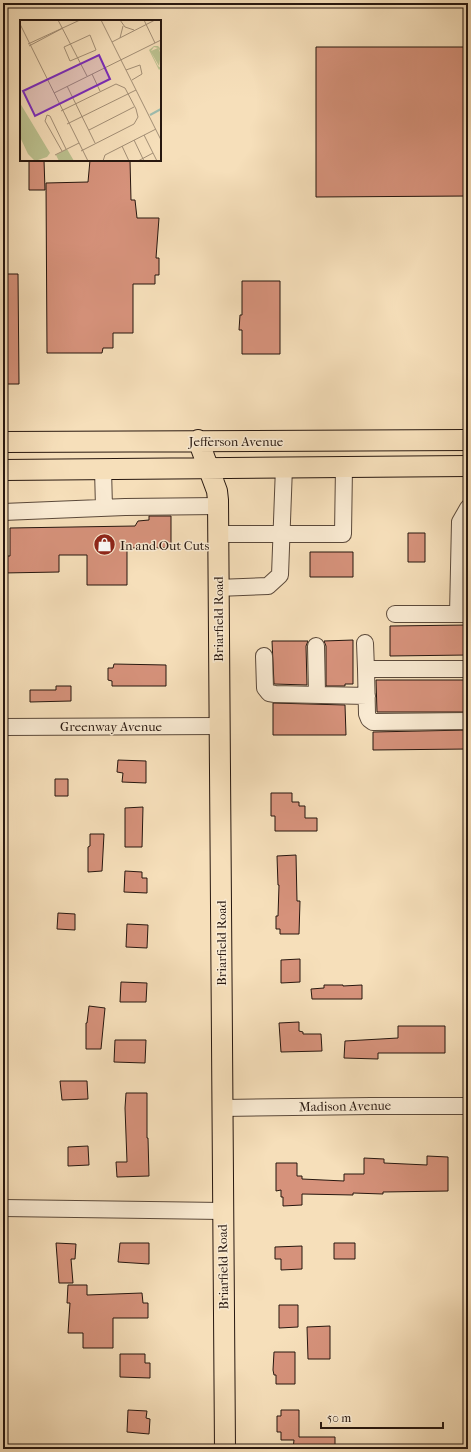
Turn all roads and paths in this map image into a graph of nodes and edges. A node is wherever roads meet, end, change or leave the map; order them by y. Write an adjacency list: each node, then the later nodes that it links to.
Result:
1 (198, 440): 2 (main road, Jefferson Avenue); 3 (main road, Jefferson Avenue); 7 (main road, Briarfield Road)
2 (468, 440)
3 (3, 442)
4 (468, 466): 6 (main road, Jefferson Avenue)
5 (284, 467): 6 (main road, Jefferson Avenue); 7 (main road, Jefferson Avenue); 15 (street)
6 (344, 467): 15 (street)
7 (209, 468): 8 (main road, Jefferson Avenue); 10 (main road, Briarfield Road)
8 (103, 469): 9 (main road, Jefferson Avenue); 11 (street)
9 (3, 470)
10 (218, 506): 11 (street); 14 (main road, Briarfield Road)
11 (104, 508): 13 (street)
12 (468, 508): 16 (street)
13 (3, 512)
14 (218, 534): 15 (street); 17 (main road, Briarfield Road)
15 (282, 534): 17 (street)
16 (464, 563): 19 (street)
17 (217, 588): 28 (main road, Briarfield Road)
18 (395, 614): 19 (street)
19 (463, 614)
20 (365, 643): 23 (street)
21 (316, 646): 25 (street)
22 (264, 656): 25 (street)
23 (366, 669): 24 (street); 26 (street)
24 (468, 669)
25 (317, 694): 26 (street)
26 (367, 696): 27 (street)
27 (468, 721)
28 (219, 726): 29 (street, Greenway Avenue); 31 (main road, Briarfield Road)
29 (3, 727)
30 (468, 1106): 31 (street, Madison Avenue)
31 (222, 1108): 33 (main road, Briarfield Road)
32 (3, 1208): 33 (street)
33 (222, 1211): 34 (main road, Briarfield Road)
34 (225, 1449)

